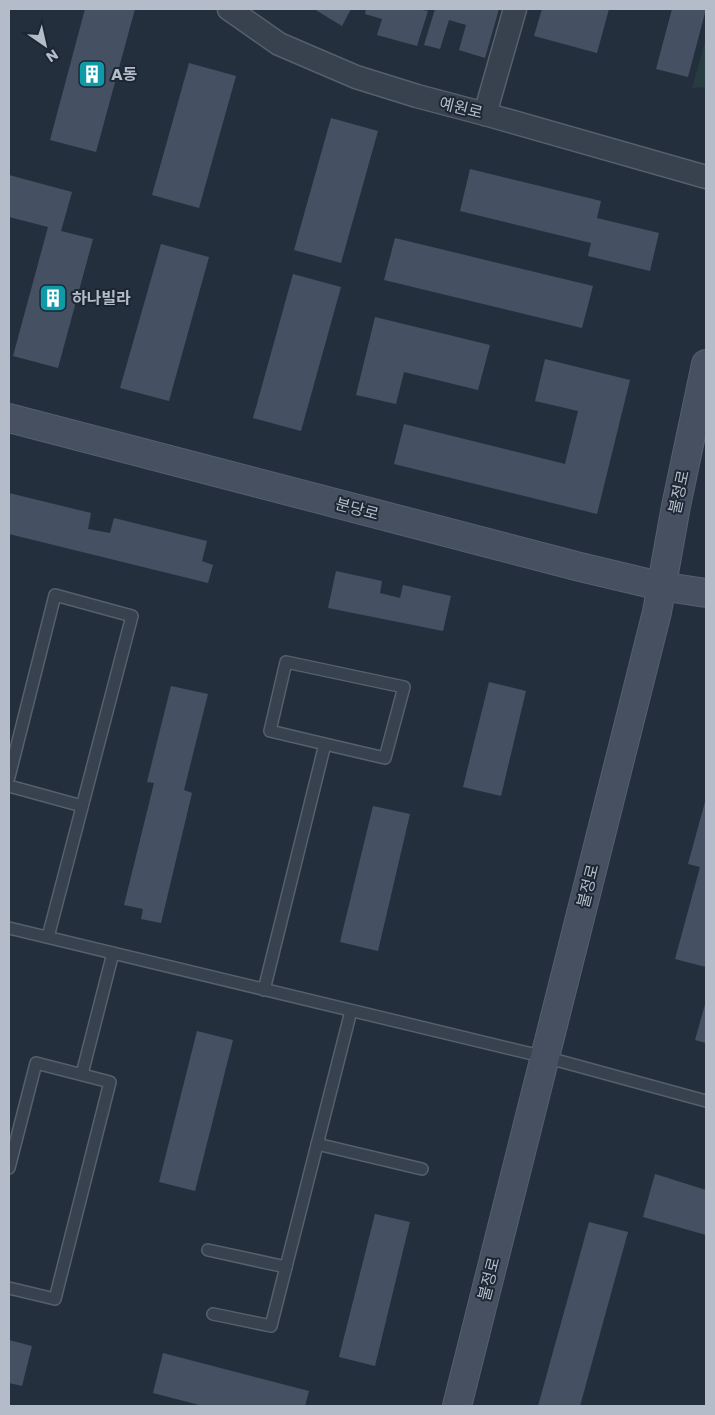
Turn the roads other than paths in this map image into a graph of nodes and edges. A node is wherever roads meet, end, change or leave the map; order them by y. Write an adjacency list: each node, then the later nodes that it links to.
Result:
1 (229, 9): 3 (street, 예원로)
2 (515, 9): 3 (street)
3 (486, 114): 4 (street, 예원로)
4 (706, 177)
5 (706, 364): 7 (main road, 불정로)
6 (9, 418): 7 (main road, 분당로)
7 (660, 586): 8 (main road, 분당로); 18 (main road, 불정로)
8 (706, 593)
9 (325, 744): 9 (lane); 16 (lane)
10 (9, 778): 12 (lane)
11 (9, 786): 12 (lane)
12 (82, 806): 14 (lane)
13 (9, 928): 14 (lane)
14 (48, 937): 15 (lane)
15 (113, 953): 16 (lane); 19 (lane)
16 (264, 990): 17 (lane)
17 (351, 1011): 18 (lane); 21 (lane)
18 (545, 1057): 20 (lane); 28 (main road, 불정로)
19 (82, 1074): 22 (lane); 26 (lane)
20 (706, 1101)
21 (317, 1144): 23 (lane); 25 (lane)
22 (9, 1168)
23 (422, 1169)
24 (208, 1250): 25 (lane)
25 (286, 1267): 27 (lane)
26 (9, 1288)
27 (213, 1314)
28 (457, 1406)

